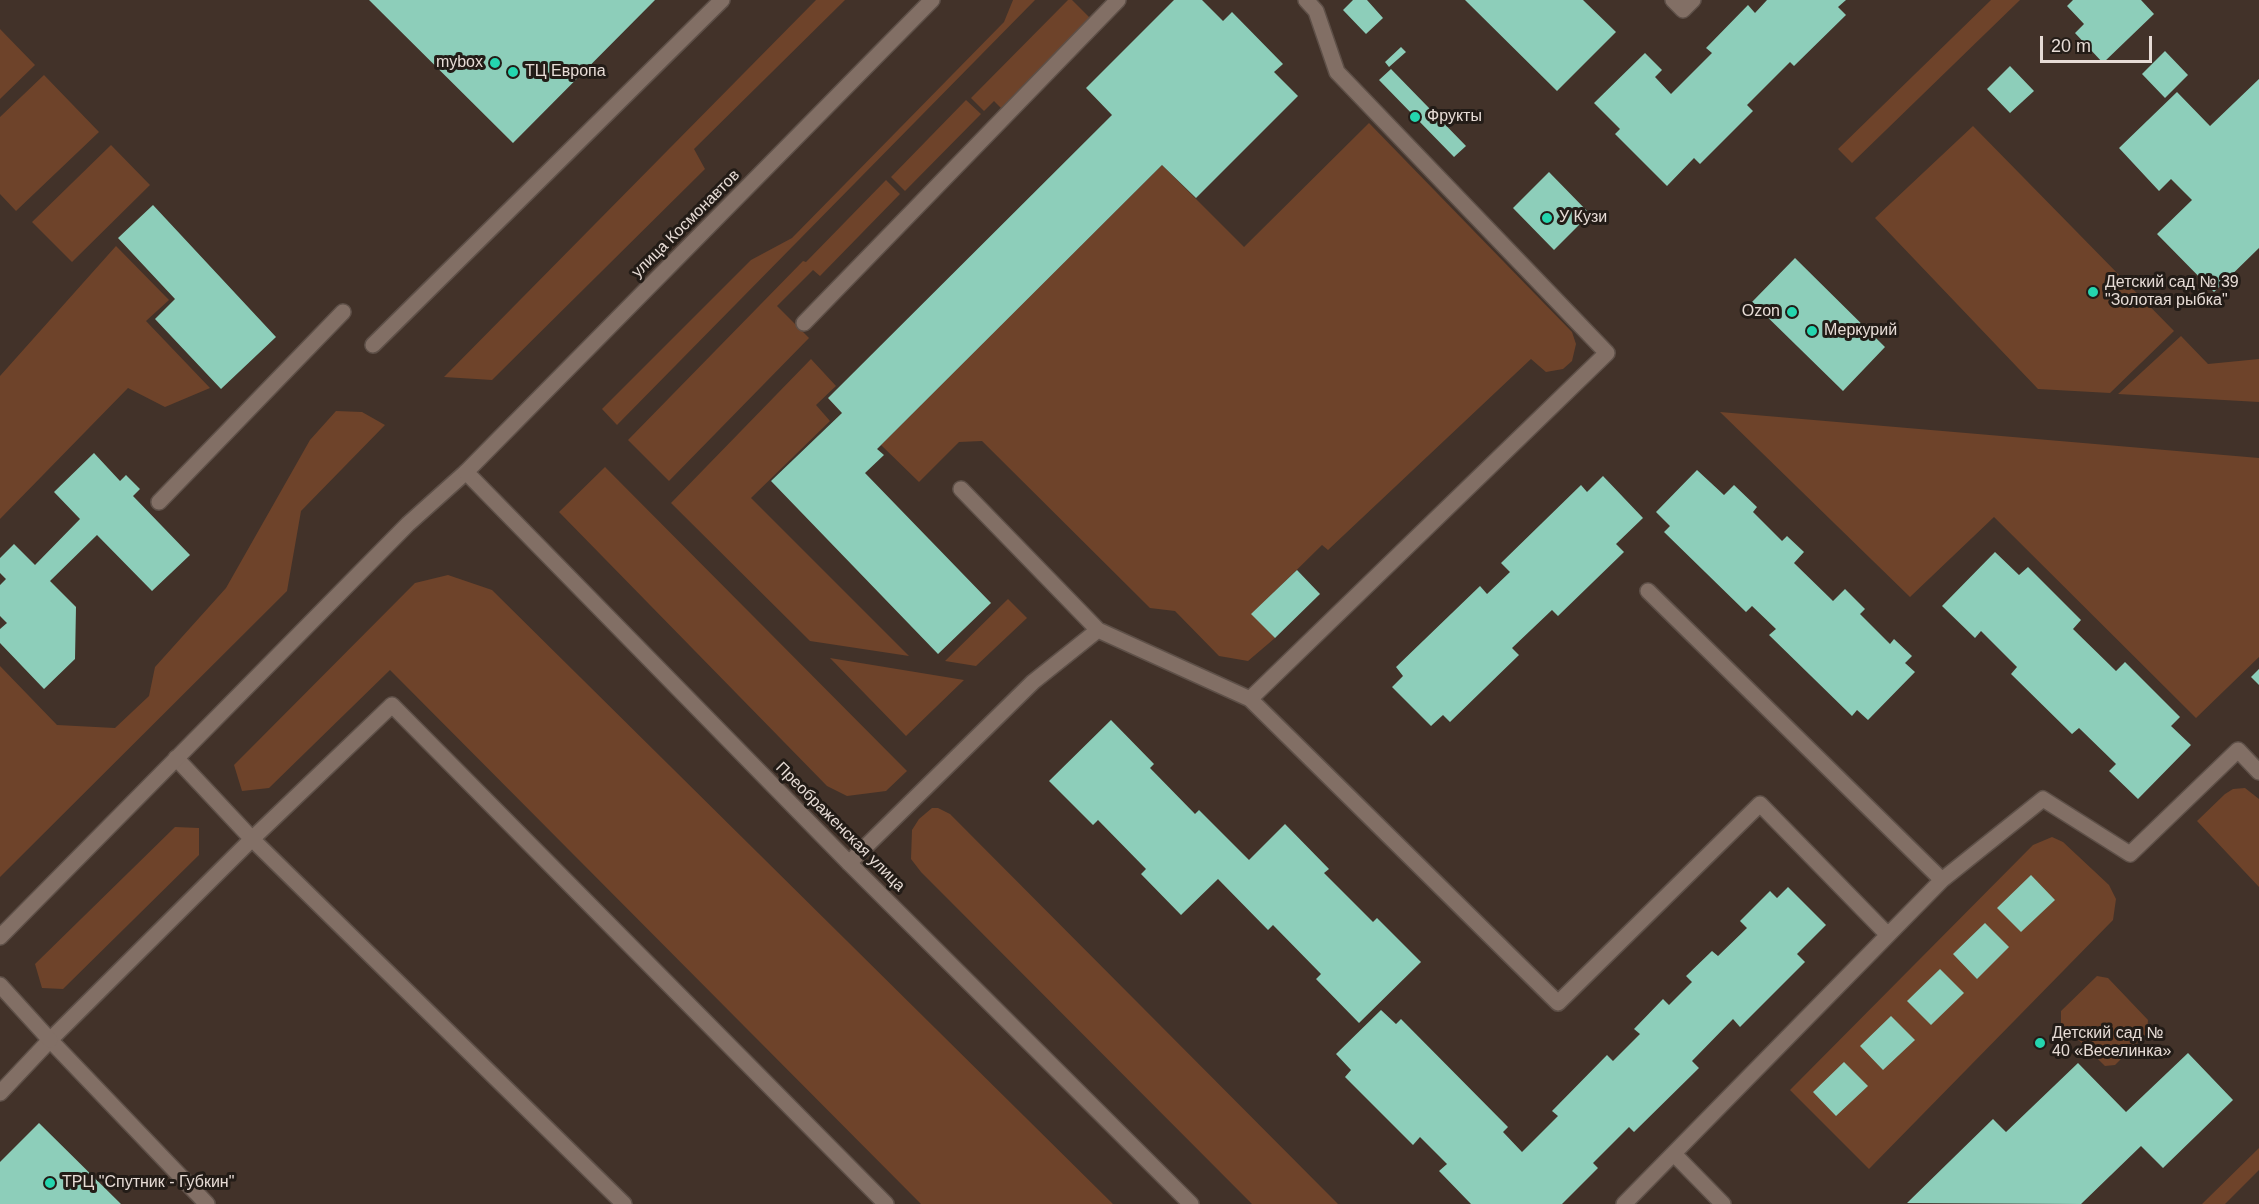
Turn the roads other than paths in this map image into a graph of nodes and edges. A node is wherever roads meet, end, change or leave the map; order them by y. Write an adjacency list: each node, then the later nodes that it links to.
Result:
1 (722, 0): 9 (main road)
2 (932, 0): 10 (main road, улица Космонавтов)
3 (1118, 0): 8 (main road)
4 (1306, 0): 15 (main road)
5 (1673, 0): 6 (main road)
6 (1693, 0)
7 (343, 312): 12 (main road)
8 (804, 322)
9 (373, 345)
10 (466, 472): 16 (main road, улица Космонавтов); 19 (main road, Преображенская улица)
11 (961, 489): 14 (main road)
12 (159, 502)
13 (1648, 591): 20 (main road)
14 (1098, 630): 15 (main road); 19 (main road)
15 (1250, 699): 21 (main road)
16 (176, 758): 18 (main road); 22 (main road, улица Космонавтов)
17 (2259, 772): 20 (main road)
18 (252, 839): 24 (main road); 28 (main road); 29 (main road)
19 (849, 862): 30 (main road, Преображенская улица)
20 (1942, 880): 21 (main road)
21 (1887, 934): 26 (main road)
22 (0, 937)
23 (0, 985): 24 (main road)
24 (50, 1040): 25 (main road); 27 (main road)
25 (0, 1093)
26 (1674, 1154): 31 (main road); 32 (main road)
27 (207, 1204)
28 (624, 1204)
29 (886, 1204)
30 (1191, 1204)
31 (1624, 1204)
32 (1723, 1204)

